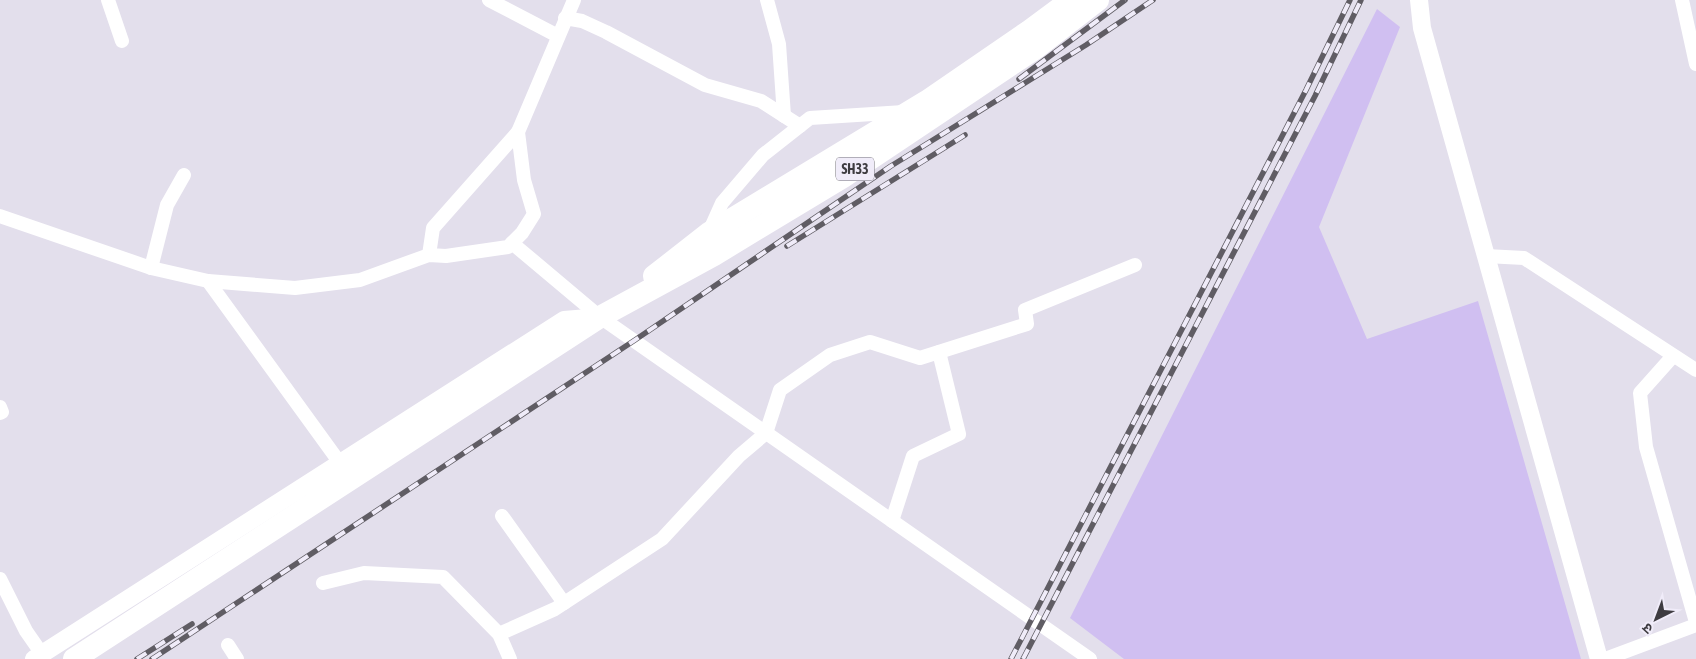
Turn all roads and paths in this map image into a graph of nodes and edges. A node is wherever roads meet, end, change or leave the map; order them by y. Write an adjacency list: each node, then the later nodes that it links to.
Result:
1 (108, 0): 11 (street)
2 (489, 0): 10 (street)
3 (574, 0): 9 (street)
4 (767, 0): 14 (street)
5 (1071, 0): 13 (main road, SH33)
6 (1098, 0): 26 (main road, SH33)
7 (1419, 0): 22 (street)
8 (1682, 0): 12 (street)
9 (565, 18): 10 (street); 14 (street)
10 (558, 36): 16 (street)
11 (122, 41)
12 (1696, 64)
13 (912, 111): 15 (street); 19 (main road, SH33)
14 (784, 116): 15 (street)
15 (800, 126): 19 (street)
16 (518, 132): 20 (street); 21 (street)
17 (184, 175): 24 (street)
18 (0, 216): 24 (street)
19 (709, 233): 26 (main road, SH33)
20 (512, 244): 21 (street); 26 (street)
21 (429, 255): 25 (street)
22 (1486, 256): 28 (street); 47 (street)
23 (1135, 265): 27 (street)
24 (151, 268): 25 (street)
25 (208, 281): 33 (street)
26 (600, 317): 32 (street); 33 (street); 43 (main road)
27 (938, 352): 32 (street); 35 (street)
28 (1673, 356): 29 (street); 39 (street)
29 (1695, 369)
30 (0, 407): 31 (street)
31 (0, 413)
32 (766, 433): 35 (street); 38 (street)
33 (340, 463): 42 (street)
34 (502, 516): 38 (street)
35 (892, 521): 46 (street)
36 (0, 579): 42 (street)
37 (323, 583): 40 (street)
38 (564, 603): 40 (street)
39 (1696, 624): 48 (street)
40 (499, 634): 45 (street)
41 (228, 645): 44 (street)
42 (38, 657)
43 (74, 659)
44 (237, 659)
45 (510, 659)
46 (1090, 659)
47 (1599, 659)
48 (1605, 659)

